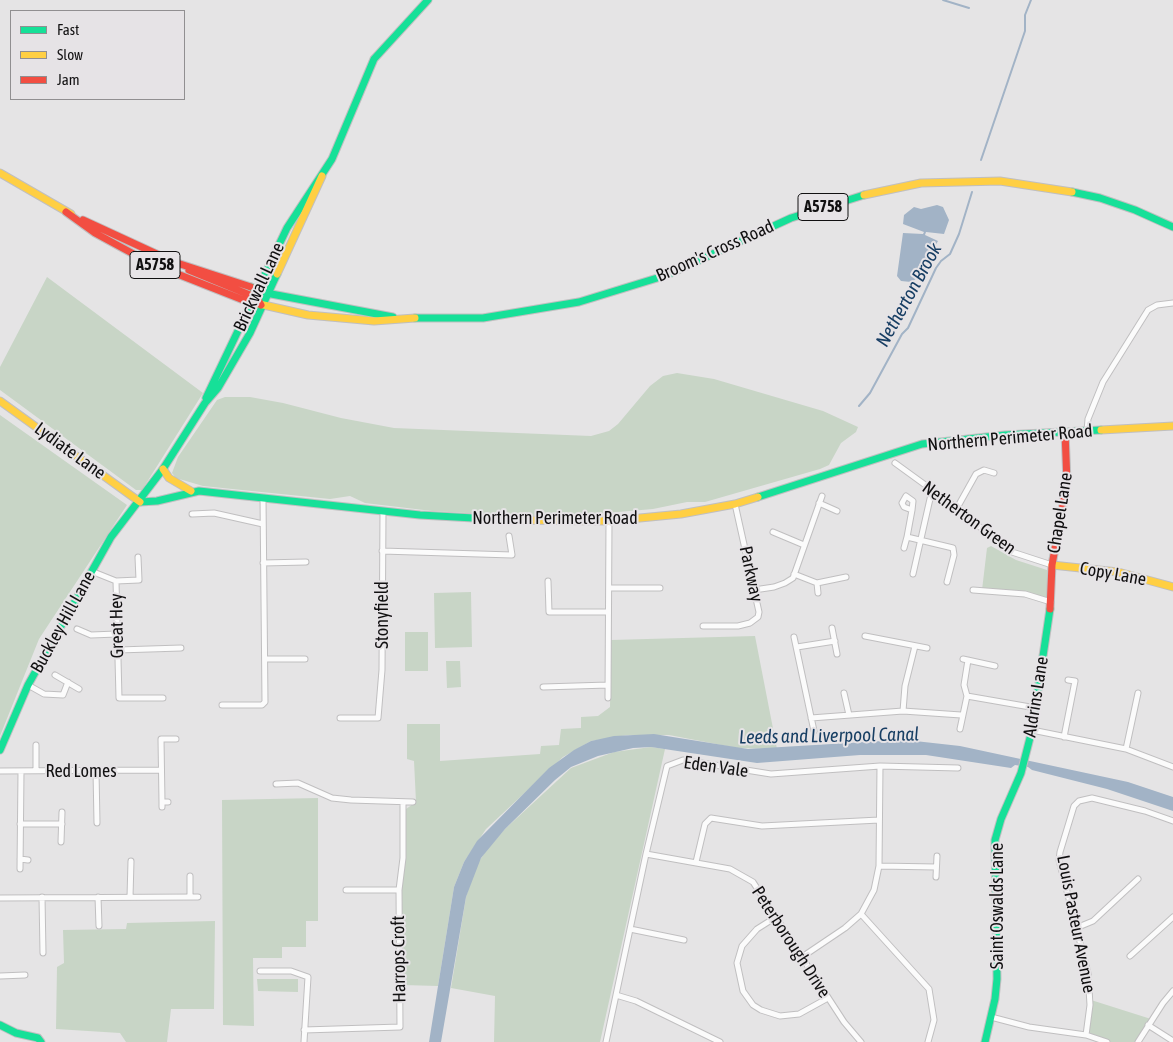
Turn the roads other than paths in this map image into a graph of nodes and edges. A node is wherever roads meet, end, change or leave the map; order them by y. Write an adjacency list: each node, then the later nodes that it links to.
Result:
1 (428, 0): 3 (main road, Brickwall Lane)
2 (0, 173): 4 (main road, Broom's Cross Road / A5758)
3 (322, 176): 6 (main road, Brickwall Lane); 7 (main road, Brickwall Lane)
4 (66, 212): 7 (main road, Broom's Cross Road / A5758); 7 (main road, Broom's Cross Road / A5758)
5 (1173, 227): 10 (main road, Broom's Cross Road / A5758)
6 (266, 293): 7 (main road, Broom's Cross Road / A5758); 9 (main road, Brickwall Lane); 10 (main road, Broom's Cross Road / A5758)
7 (255, 297): 9 (main road, Broom's Cross Road / A5758); 12 (main road, Brickwall Lane)
8 (1173, 304): 14 (street)
9 (261, 305): 10 (main road, Broom's Cross Road / A5758); 12 (main road, Brickwall Lane)
10 (399, 318)
11 (0, 401): 23 (main road, Lydiate Lane)
12 (205, 403): 17 (main road, Brickwall Lane)
13 (1173, 426): 14 (main road, Northern Perimeter Road)
14 (1087, 431): 15 (main road, Northern Perimeter Road)
15 (1065, 432): 25 (main road, Northern Perimeter Road); 43 (main road, Chapel Lane)
16 (896, 463): 19 (street, Netherton Green)
17 (164, 469): 20 (main road); 23 (main road, Brickwall Lane)
18 (994, 473): 26 (street)
19 (932, 490): 26 (street, Netherton Green); 36 (street)
20 (191, 491): 22 (main road, Northern Perimeter Road); 23 (main road, Northern Perimeter Road)
21 (822, 496): 24 (street)
22 (263, 498): 29 (main road, Northern Perimeter Road); 32 (street)
23 (140, 502): 44 (main road, Buckley Hill Lane)
24 (820, 503): 28 (street); 37 (street)
25 (735, 504): 31 (main road, Northern Perimeter Road); 55 (street, Parkway)
26 (957, 508): 43 (street, Netherton Green)
27 (912, 510): 35 (street)
28 (837, 511)
29 (383, 512): 31 (main road, Northern Perimeter Road); 39 (street, Stonyfield)
30 (192, 514): 32 (street)
31 (609, 521): 53 (street)
32 (264, 524): 42 (street)
33 (773, 532): 37 (street)
34 (510, 536): 39 (street)
35 (906, 536): 36 (street); 38 (street)
36 (921, 539): 46 (street); 50 (street)
37 (804, 545): 45 (street)
38 (904, 548)
39 (382, 551): 93 (street, Stonyfield)
40 (138, 557): 48 (street)
41 (306, 562): 42 (street)
42 (263, 563): 73 (street)
43 (1052, 565): 52 (main road, Copy Lane); 58 (main road)
44 (92, 570): 48 (street, Great Hey); 79 (main road, Buckley Hill Lane)
45 (794, 574): 51 (street); 55 (street)
46 (912, 574)
47 (846, 577): 51 (street)
48 (116, 581): 63 (street, Great Hey)
49 (548, 581): 59 (street)
50 (947, 582)
51 (817, 583): 57 (street)
52 (1173, 587)
53 (608, 588): 54 (street); 59 (street)
54 (660, 588)
55 (754, 590): 60 (street, Parkway)
56 (973, 590): 58 (street)
57 (818, 593)
58 (1052, 602): 89 (main road, Aldrins Lane)
59 (608, 612): 80 (street)
60 (703, 626)
61 (832, 628): 66 (street)
62 (77, 629): 63 (street)
63 (117, 634): 71 (street, Great Hey)
64 (794, 636): 69 (street)
65 (865, 636): 67 (street)
66 (835, 642): 69 (street); 72 (street)
67 (915, 646): 70 (street); 90 (street)
68 (181, 648): 71 (street)
69 (797, 648): 94 (street)
70 (927, 648)
71 (118, 650): 86 (street, Great Hey)
72 (837, 654)
73 (265, 659): 74 (street); 88 (street)
74 (305, 659)
75 (995, 666): 85 (street)
76 (56, 675): 78 (street)
77 (1068, 680): 98 (street)
78 (68, 682): 79 (street); 82 (street)
79 (28, 685): 102 (main road, Buckley Hill Lane)
80 (608, 685): 81 (street); 87 (street)
81 (544, 687)
82 (79, 689)
83 (844, 693): 91 (street)
84 (1138, 693): 101 (street)
85 (967, 696): 89 (street); 92 (street)
86 (163, 698)
87 (608, 698)
88 (222, 705)
89 (1036, 708): 96 (main road, Aldrins Lane)
90 (903, 711): 91 (street); 92 (street)
91 (849, 715): 94 (street)
92 (961, 715): 95 (street)
93 (340, 718)
94 (811, 718): 97 (street)
95 (960, 729)
96 (1032, 730): 98 (street); 111 (main road, Aldrins Lane)
97 (814, 731)
98 (1064, 738): 101 (street)
99 (176, 739): 106 (street)
100 (36, 745): 107 (street)
101 (1126, 749): 104 (street)
102 (0, 750)
103 (880, 766): 105 (street, Eden Vale); 117 (street); 123 (street, Eden Vale)
104 (1173, 767)
105 (958, 768)
106 (161, 770): 108 (street, Red Lomes); 113 (street)
107 (36, 771): 108 (street, Red Lomes); 110 (street, Red Lomes)
108 (96, 771): 119 (street)
109 (0, 772): 110 (street, Red Lomes)
110 (21, 772): 120 (street)
111 (1021, 773): 161 (main road, Saint Oswalds Lane)
112 (276, 784): 114 (street)
113 (168, 802)
114 (403, 802): 115 (street); 138 (street, Harrops Croft)
115 (413, 802)
116 (62, 812): 121 (street)
117 (879, 820): 128 (street); 129 (street)
118 (1173, 821): 149 (street, Louis Pasteur Avenue)
119 (97, 823)
120 (20, 824): 121 (street); 125 (street)
121 (62, 824): 122 (street)
122 (61, 842)
123 (646, 854): 128 (street, Peterborough Drive); 150 (street, Eden Vale)
124 (937, 856): 130 (street)
125 (20, 859): 126 (street); 131 (street)
126 (28, 860)
127 (130, 861): 142 (street)
128 (696, 862): 146 (street, Peterborough Drive)
129 (879, 866): 130 (street); 145 (street)
130 (936, 867): 133 (street)
131 (20, 869)
132 (190, 876): 143 (street)
133 (936, 877)
134 (1126, 879): 136 (street)
135 (1138, 879): 136 (street)
136 (1132, 885): 149 (street)
137 (346, 890): 138 (street, Harrops Croft)
138 (399, 890): 164 (street, Harrops Croft)
139 (198, 896): 143 (street)
140 (42, 897): 141 (street); 144 (street); 152 (street)
141 (98, 897): 142 (street); 148 (street)
142 (130, 897): 143 (street)
143 (190, 897)
144 (0, 898)
145 (860, 914): 154 (street); 172 (street)
146 (776, 917): 154 (street, Peterborough Drive); 160 (street)
147 (1172, 919): 153 (street)
148 (99, 926)
149 (1076, 928): 165 (street, Louis Pasteur Avenue)
150 (630, 929): 151 (street); 159 (street, Eden Vale)
151 (684, 940)
152 (43, 953)
153 (1130, 956)
154 (802, 957): 160 (street, Peterborough Drive)
155 (260, 971): 164 (street)
156 (25, 975): 157 (street)
157 (0, 976)
158 (1173, 991): 163 (street)
159 (616, 995): 169 (street, Eden Vale); 170 (street)
160 (828, 998): 171 (street, Peterborough Drive)
161 (991, 1017): 165 (street); 173 (main road, Saint Oswalds Lane)
162 (0, 1025): 167 (main road)
163 (1148, 1025): 166 (street); 175 (street)
164 (304, 1030): 168 (street)
165 (1086, 1035): 174 (street)
166 (1173, 1041)
167 (41, 1042)
168 (304, 1042)
169 (606, 1042)
170 (720, 1042)
171 (861, 1042)
172 (928, 1042)
173 (985, 1042)
174 (1107, 1042)
175 (1138, 1042)

